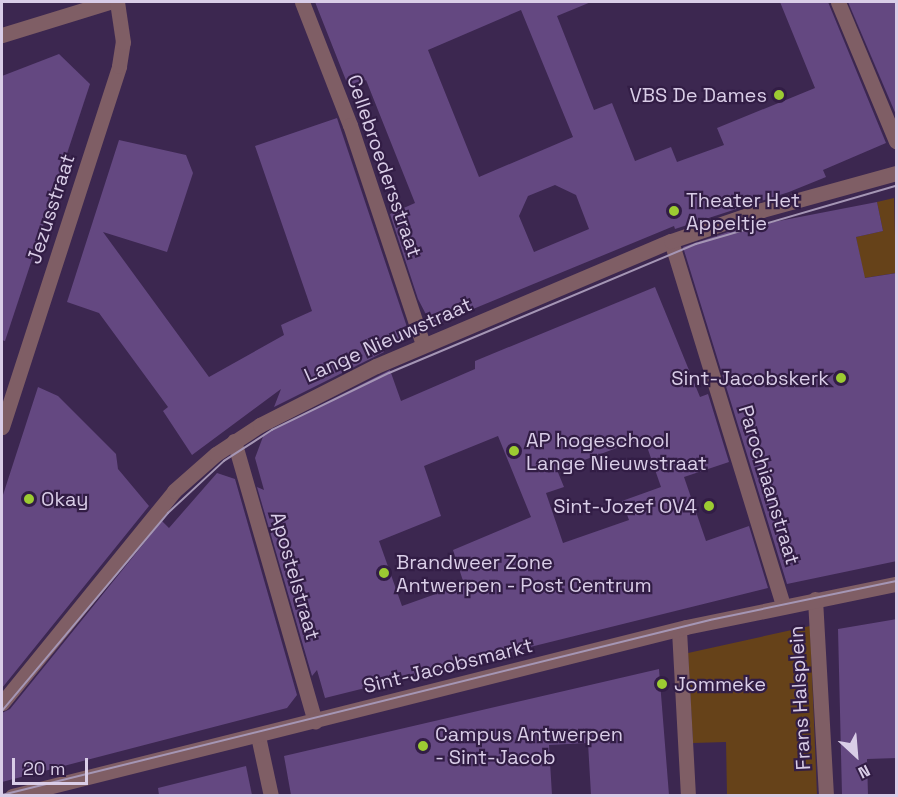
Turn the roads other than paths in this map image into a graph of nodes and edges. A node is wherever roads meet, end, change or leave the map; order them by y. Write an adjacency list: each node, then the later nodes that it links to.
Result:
1 (109, 2): 5 (street)
2 (117, 2): 10 (street, Jezusstraat)
3 (302, 2): 9 (street, Cellebroedersstraat)
4 (838, 2): 6 (street)
5 (2, 35)
6 (897, 141)
7 (897, 173): 8 (street, Lange Nieuwstraat)
8 (670, 241): 9 (street, Lange Nieuwstraat); 14 (street, Parochiaanstraat)
9 (423, 345): 11 (street, Lange Nieuwstraat)
10 (2, 427)
11 (234, 441): 16 (street, Lange Nieuwstraat); 17 (street, Apostelstraat)
12 (897, 584): 13 (street, Sint-Jacobsmarkt)
13 (815, 599): 14 (street, Sint-Jacobsmarkt); 22 (street, Frans Halsplein)
14 (783, 605): 15 (street, Sint-Jacobsmarkt)
15 (679, 630): 17 (street, Sint-Jacobsmarkt); 21 (street)
16 (2, 703)
17 (315, 722): 18 (street, Sint-Jacobsmarkt)
18 (258, 736): 19 (street, Sint-Jacobsmarkt); 20 (street)
19 (12, 795)
20 (271, 795)
21 (688, 795)
22 (826, 795)

